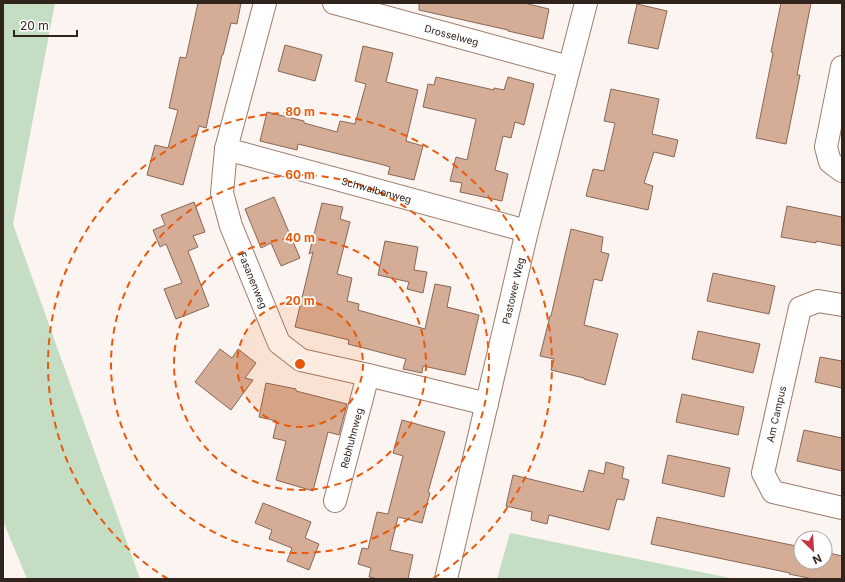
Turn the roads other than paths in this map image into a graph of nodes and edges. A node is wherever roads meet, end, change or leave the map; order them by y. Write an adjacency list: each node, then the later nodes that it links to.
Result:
1 (265, 3): 6 (street, Fasanenweg)
2 (334, 3): 4 (street, Drosselweg)
3 (586, 3): 4 (street, Pastower Weg)
4 (569, 67): 8 (street, Pastower Weg)
5 (842, 67): 7 (street)
6 (226, 149): 8 (street, Schwalbenweg); 10 (street, Fasanenweg)
7 (842, 171)
8 (527, 231): 11 (street, Pastower Weg)
9 (842, 306): 13 (street, Am Campus)
10 (368, 375): 11 (street, Fasanenweg); 12 (street, Rebhuhnweg)
11 (487, 404): 14 (street, Pastower Weg)
12 (335, 501)
13 (842, 508)
14 (446, 579)

